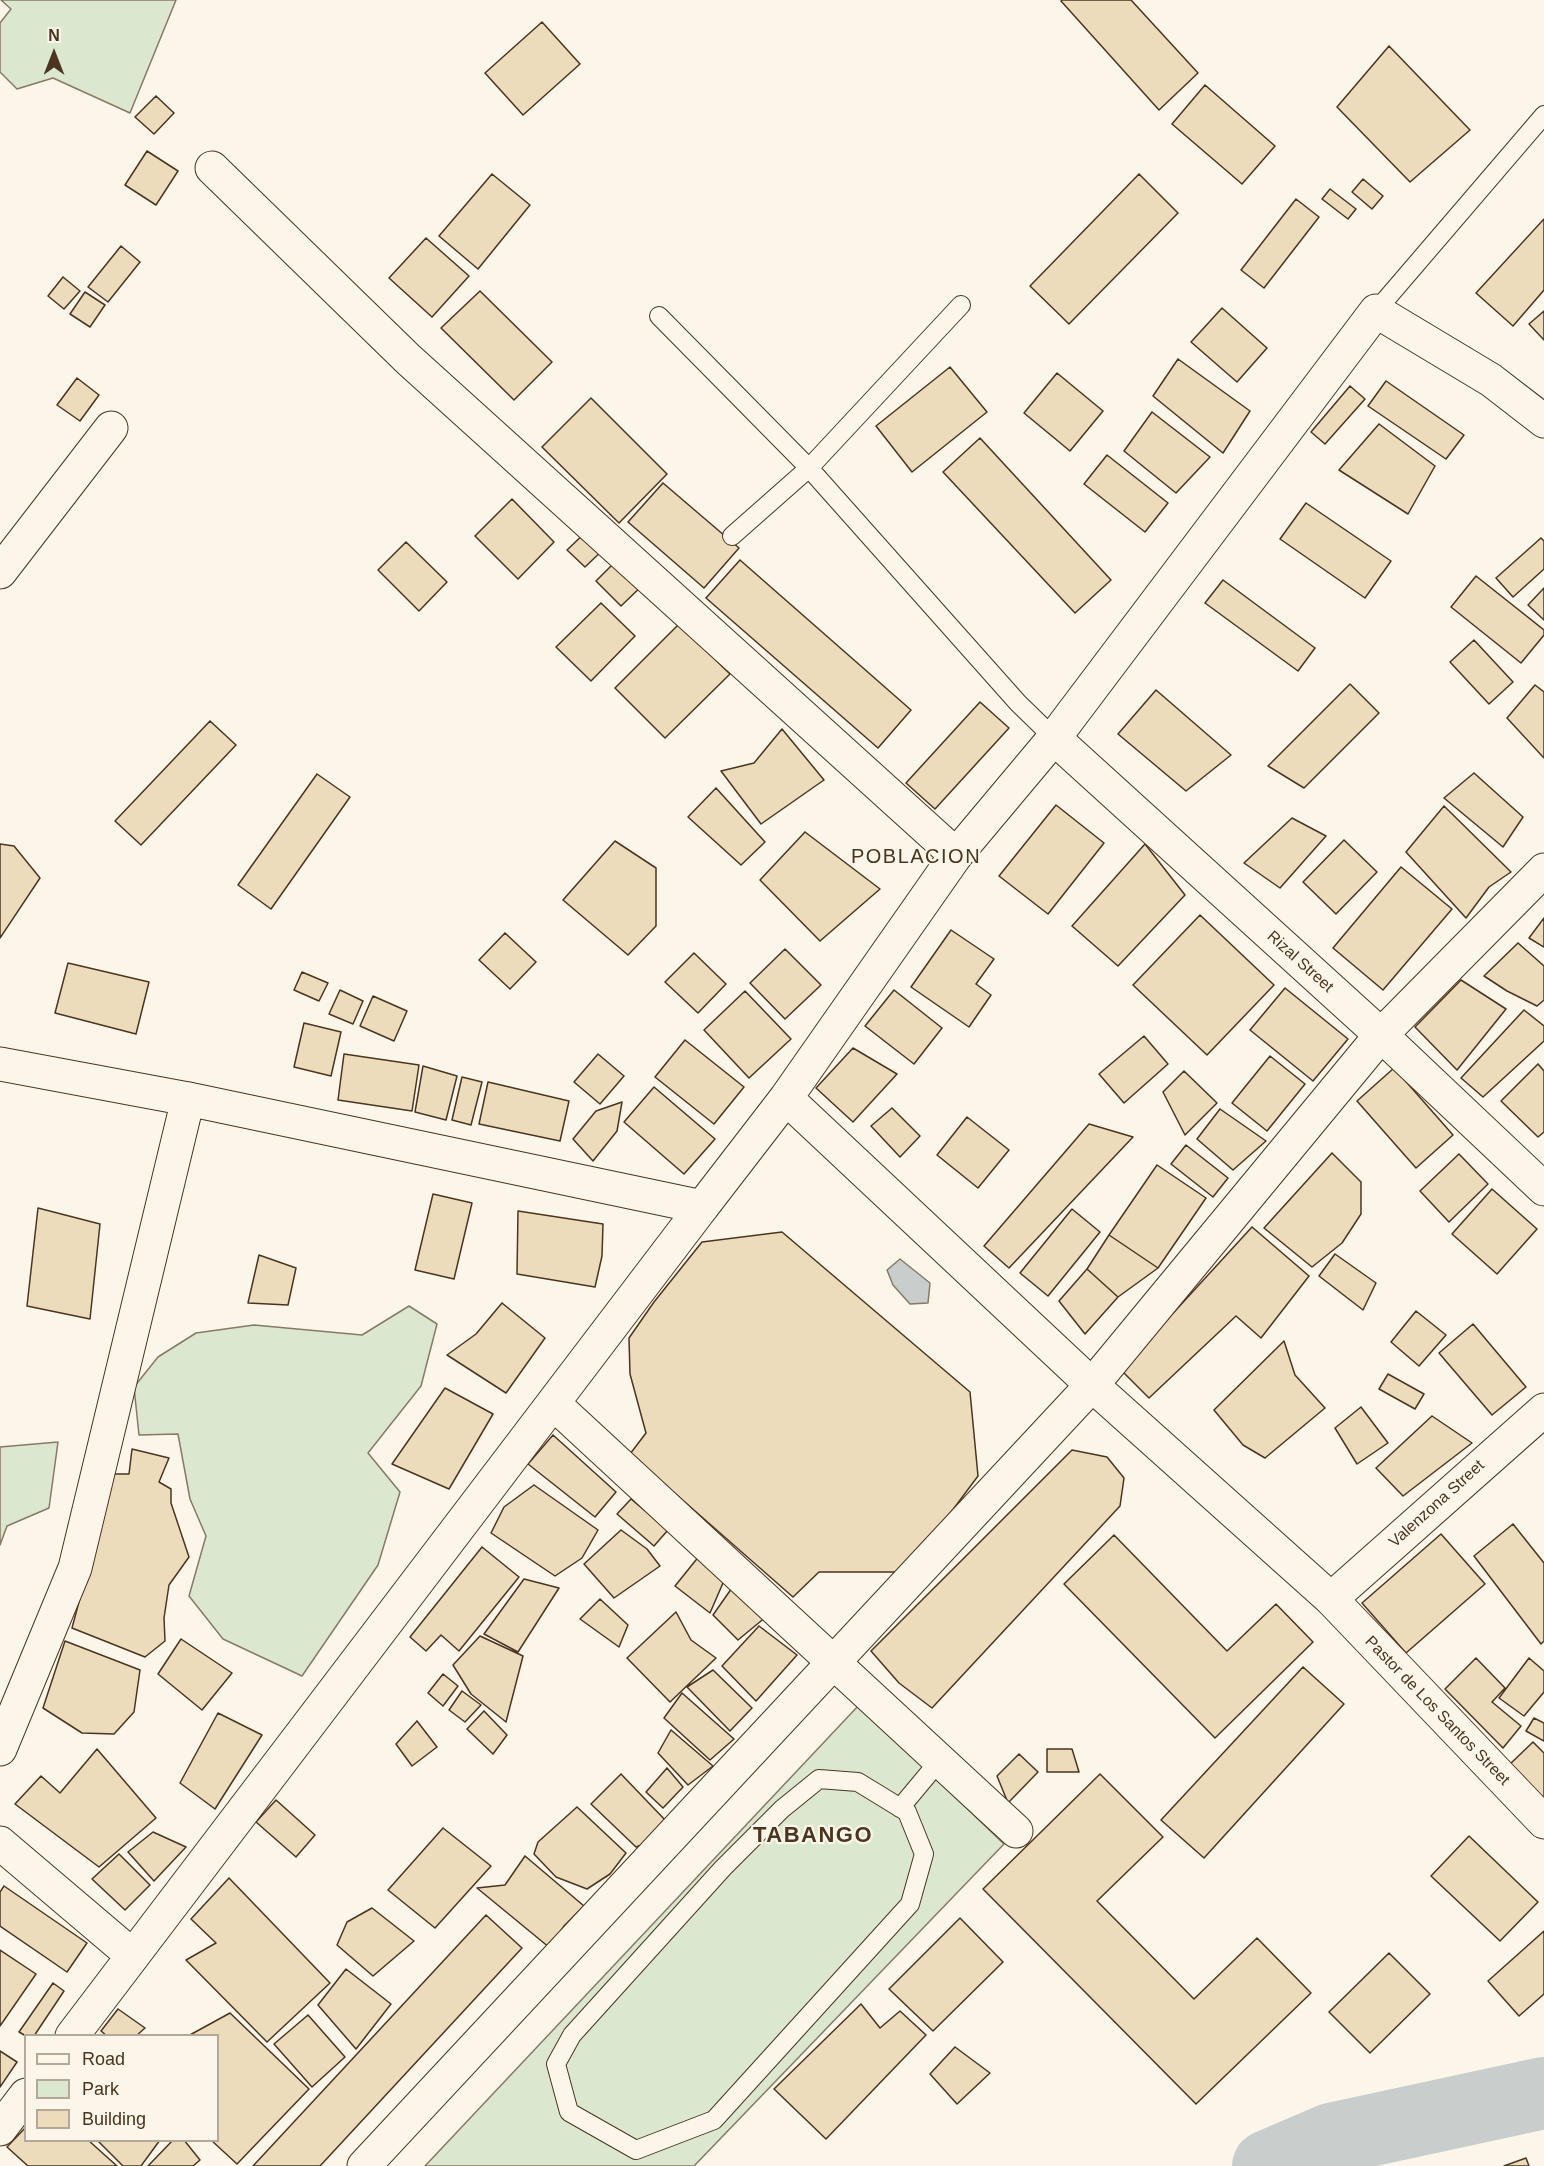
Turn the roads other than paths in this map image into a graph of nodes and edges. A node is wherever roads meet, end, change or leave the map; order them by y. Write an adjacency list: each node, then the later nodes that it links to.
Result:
1 (1544, 115): 4 (lane)
2 (212, 168): 12 (street)
3 (961, 305): 8 (lane)
4 (1376, 311): 6 (street); 11 (street)
5 (659, 316): 8 (lane)
6 (1544, 421)
7 (111, 428): 10 (street)
8 (810, 468): 9 (lane); 11 (lane)
9 (732, 536)
10 (0, 573)
11 (1054, 738): 12 (street); 14 (street, Rizal Street)
12 (956, 855): 16 (street)
13 (1544, 870): 14 (street)
14 (1381, 1035): 18 (street, Rizal Street); 20 (street)
15 (0, 1064): 17 (street)
16 (786, 1098): 19 (street); 20 (street, Pastor de Los Santos Street)
17 (188, 1099): 19 (street); 25 (street)
18 (1544, 1189)
19 (702, 1207): 21 (street)
20 (1092, 1385): 23 (street, Pastor de Los Santos Street); 24 (street)
21 (554, 1404): 24 (street); 31 (street)
22 (1544, 1410): 23 (street, Valenzona Street)
23 (1331, 1599): 28 (street, Pastor de Los Santos Street)
24 (835, 1662): 26 (street); 35 (street)
25 (0, 1749)
26 (940, 1760): 27 (lane); 29 (street)
27 (900, 1808): 27 (lane)
28 (1544, 1822)
29 (1016, 1832)
30 (0, 1843): 31 (street)
31 (133, 1956): 32 (street)
32 (74, 2034)
33 (24, 2098): 34 (street)
34 (0, 2128)
35 (364, 2166)

